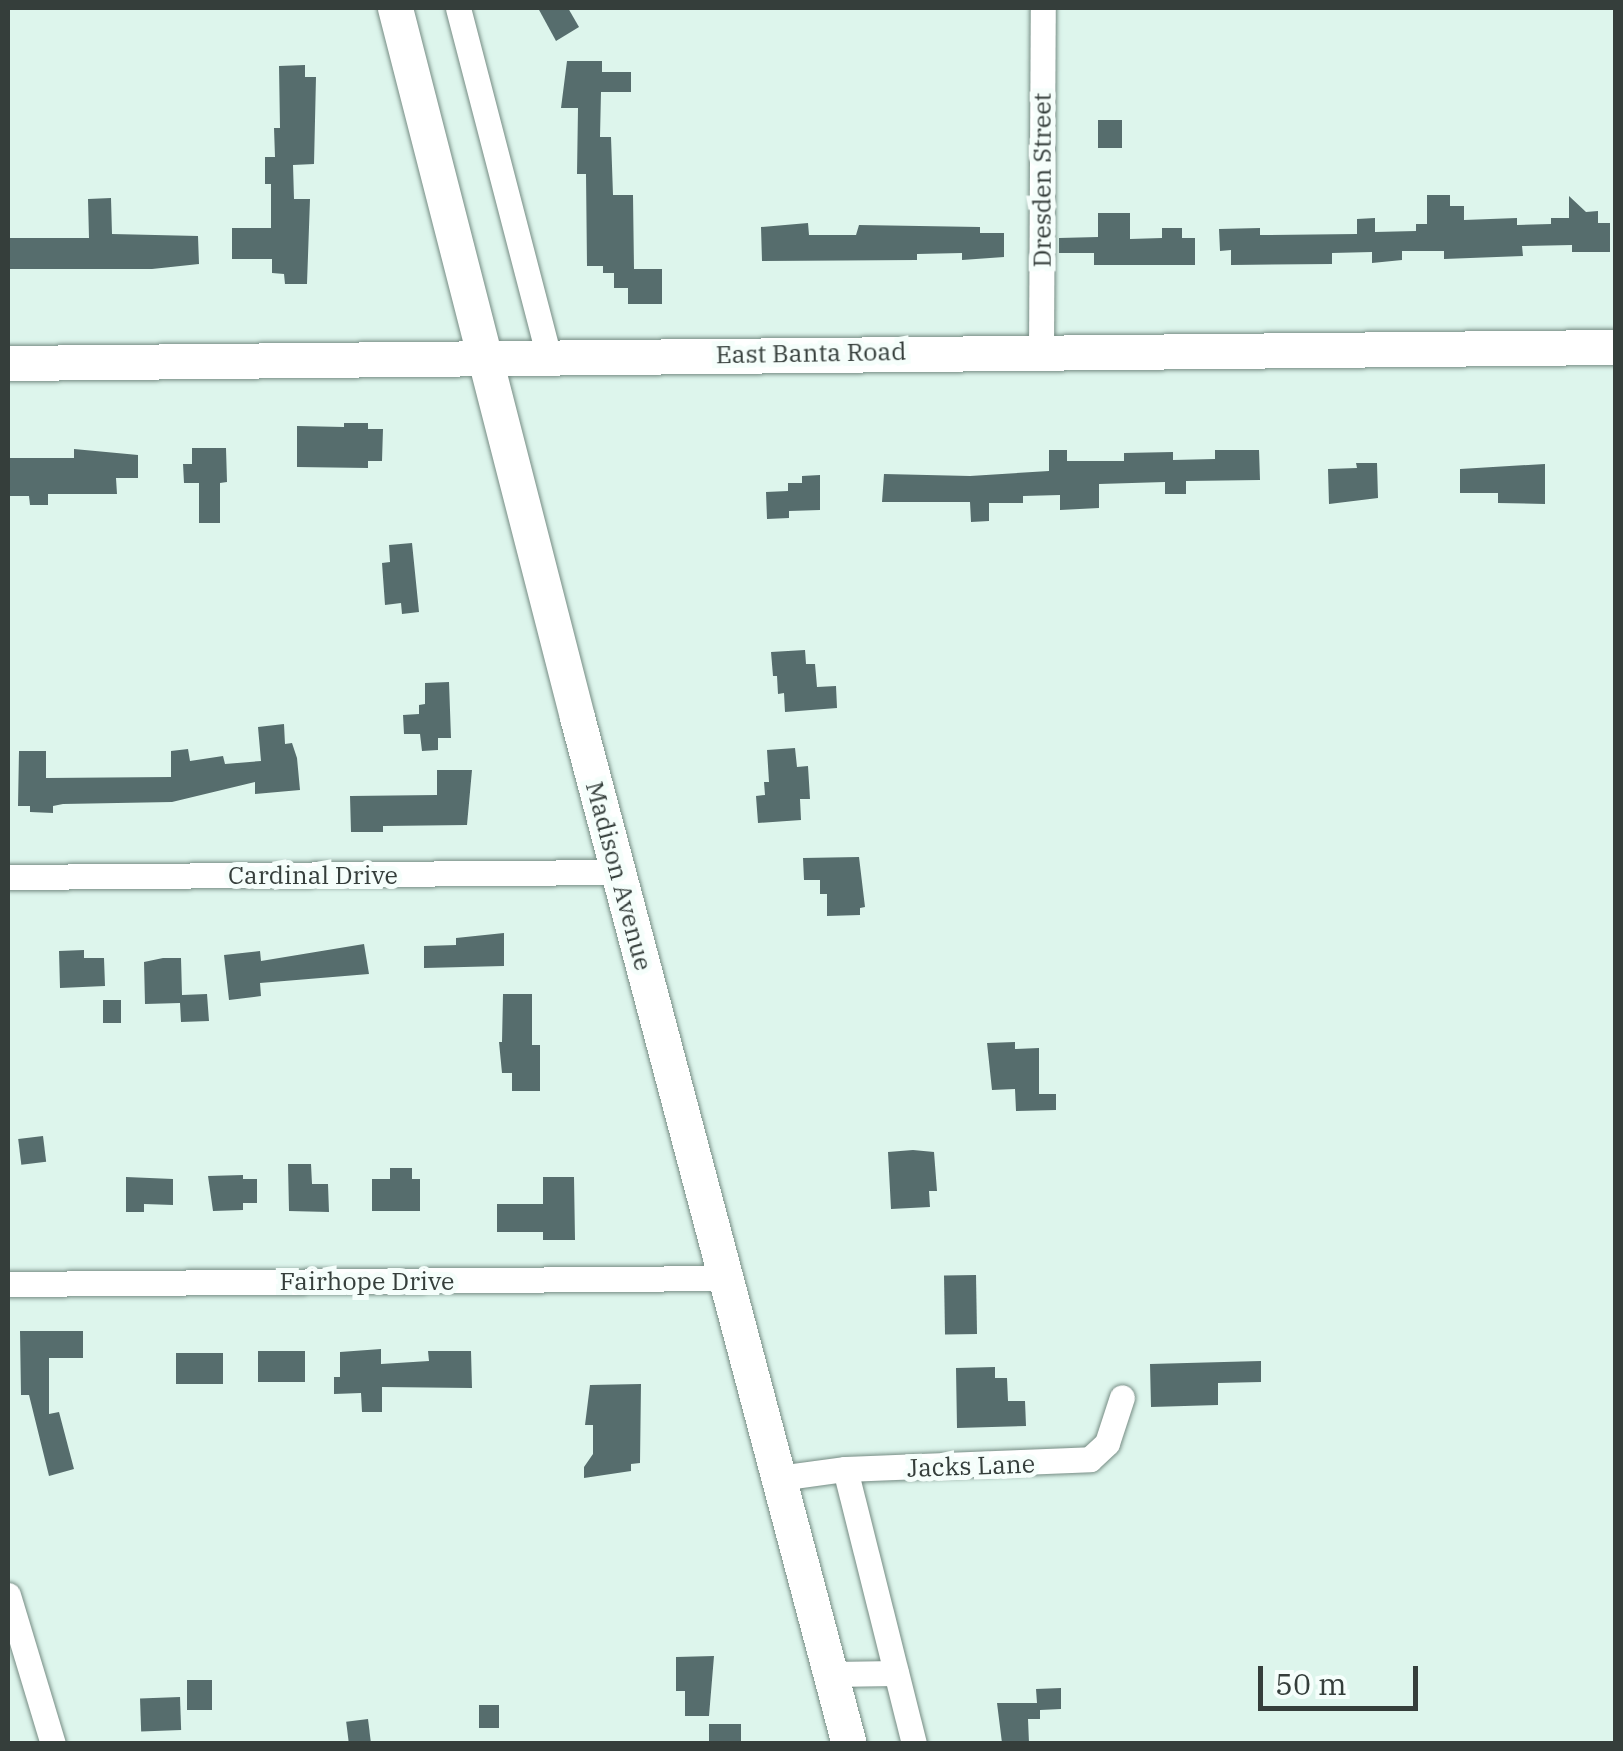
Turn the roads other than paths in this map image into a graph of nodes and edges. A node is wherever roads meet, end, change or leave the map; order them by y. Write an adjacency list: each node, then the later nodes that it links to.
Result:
1 (395, 8): 7 (main road, Madison Avenue)
2 (458, 8): 6 (street)
3 (1043, 8): 5 (street, Dresden Street)
4 (1616, 346): 5 (main road, East Banta Road)
5 (1041, 352): 6 (main road, East Banta Road)
6 (549, 356): 7 (main road, East Banta Road)
7 (483, 357): 8 (main road, East Banta Road); 9 (main road, Madison Avenue)
8 (8, 362)
9 (619, 872): 10 (street, Cardinal Drive); 11 (main road, Madison Avenue)
10 (8, 877)
11 (726, 1278): 12 (street, Fairhope Drive); 15 (main road, Madison Avenue)
12 (8, 1284)
13 (1122, 1396): 14 (street, Jacks Lane)
14 (844, 1469): 15 (street, Jacks Lane); 17 (street)
15 (779, 1478): 18 (main road, Madison Avenue)
16 (8, 1595): 19 (street)
17 (896, 1673): 18 (street); 21 (street)
18 (831, 1674): 20 (main road, Madison Avenue)
19 (53, 1744)
20 (849, 1744)
21 (914, 1744)

